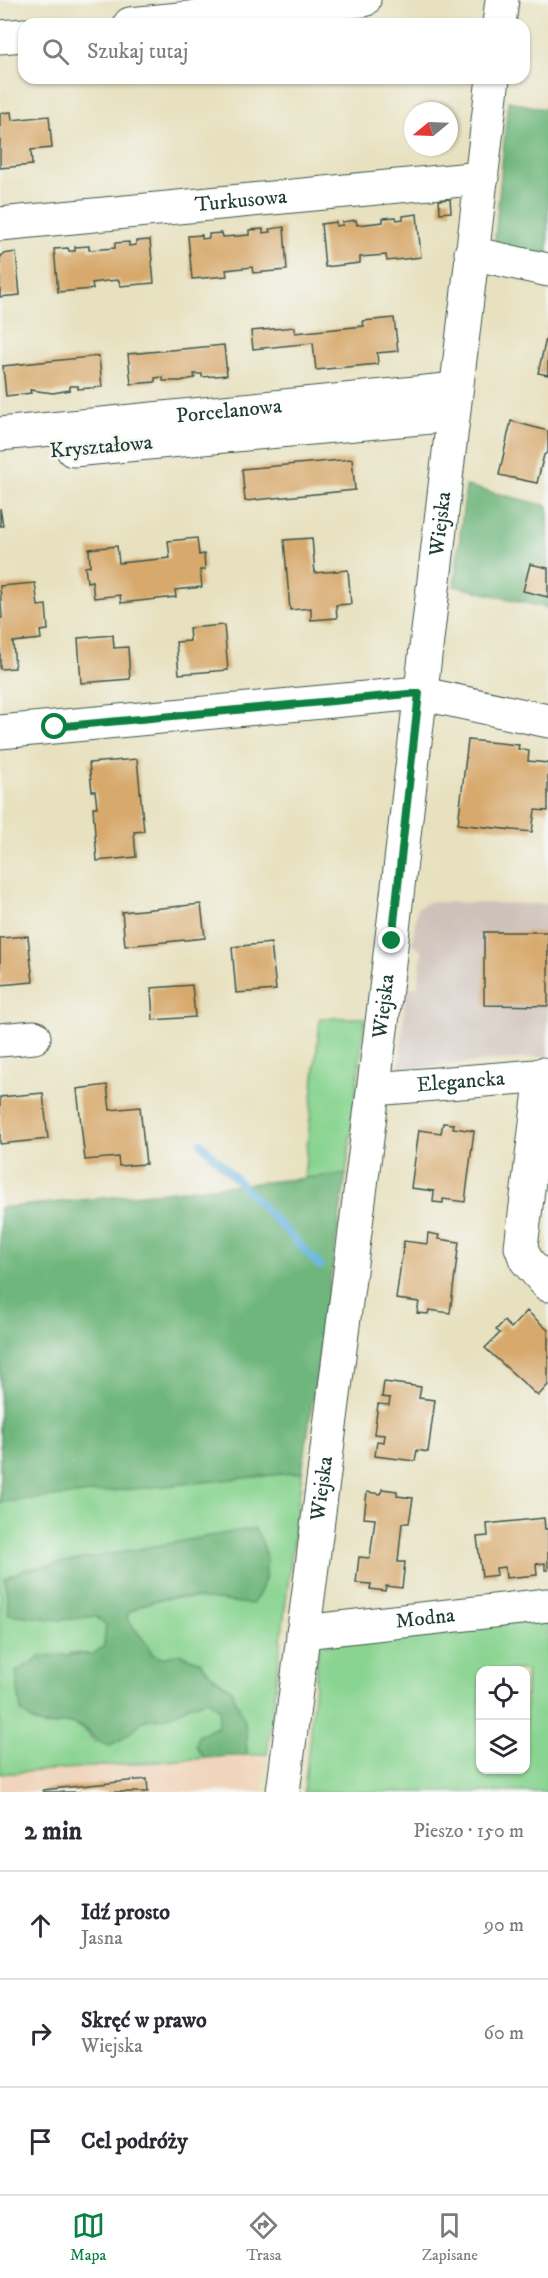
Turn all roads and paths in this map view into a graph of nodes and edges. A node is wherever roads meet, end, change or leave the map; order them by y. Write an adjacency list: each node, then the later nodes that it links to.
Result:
1 (364, 0): 3 (street)
2 (502, 0): 4 (street)
3 (188, 18)
4 (500, 18)
5 (18, 36): 6 (street)
6 (0, 37)
7 (492, 84): 8 (street, Wiejska)
8 (482, 178): 9 (street, Turkusowa); 10 (street, Wiejska)
9 (0, 224)
10 (471, 253): 11 (street); 12 (street, Wiejska)
11 (548, 270)
12 (455, 402): 13 (street, Porcelanowa); 14 (street, Kryształowa); 15 (street, Wiejska)
13 (0, 434)
14 (0, 457)
15 (419, 693): 16 (street); 17 (street); 21 (street, Wiejska)
16 (548, 721)
17 (0, 732)
18 (34, 1037): 19 (street)
19 (0, 1040)
20 (545, 1075): 21 (street, Elegancka); 22 (street)
21 (374, 1089): 24 (street, Wiejska)
22 (548, 1285)
23 (548, 1605): 24 (street, Modna)
24 (303, 1632): 25 (street, Wiejska)
25 (283, 1792)

